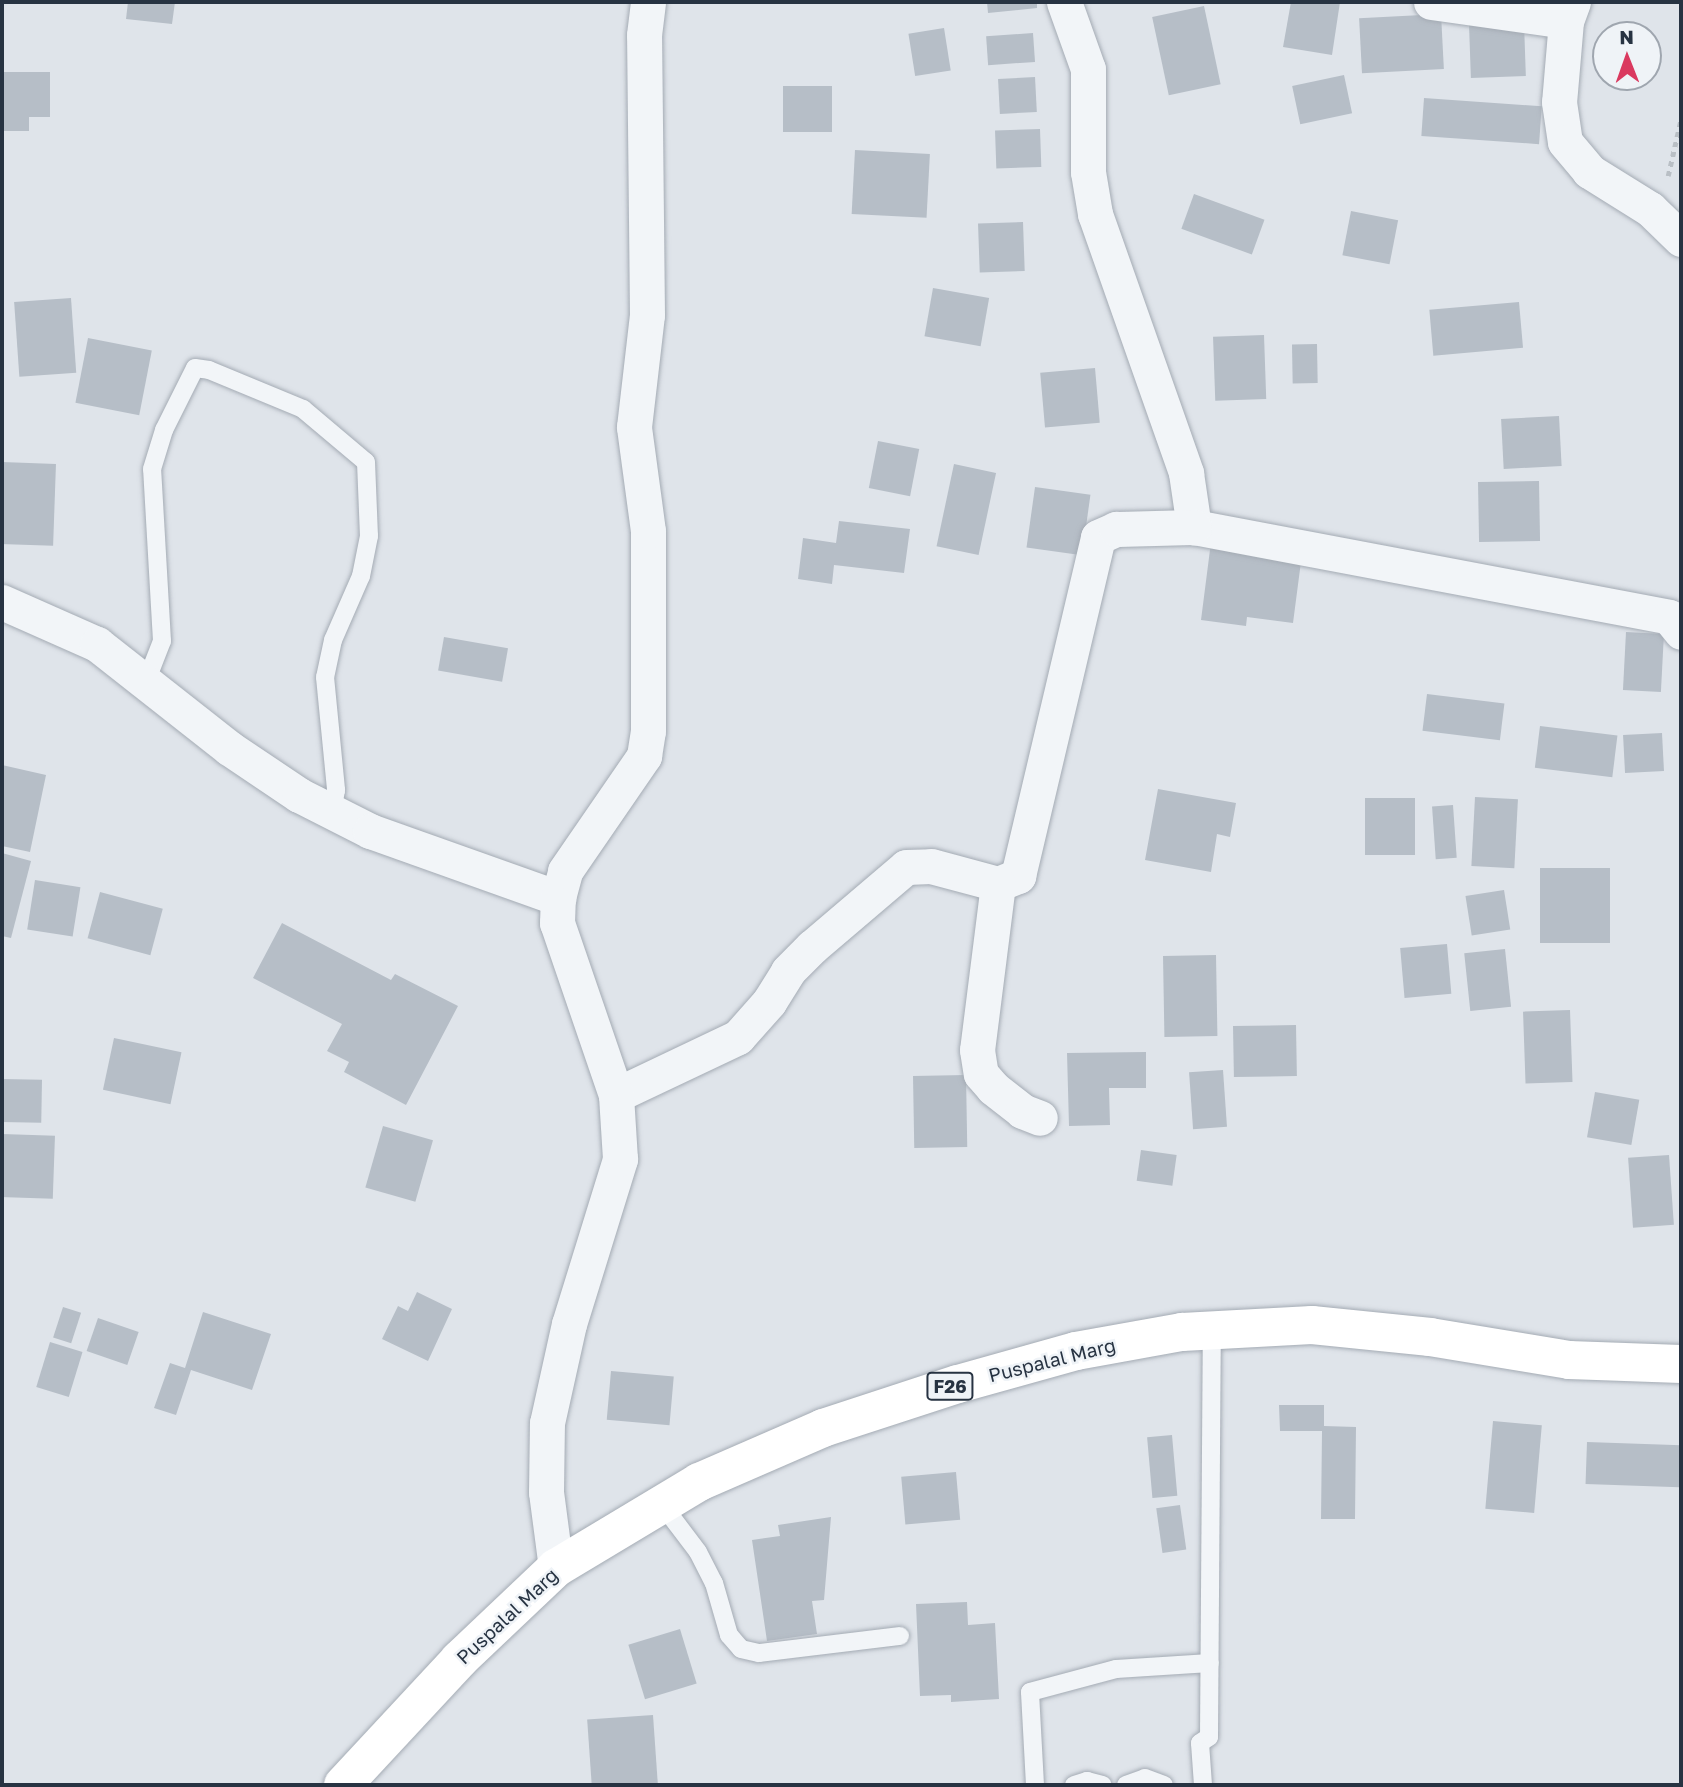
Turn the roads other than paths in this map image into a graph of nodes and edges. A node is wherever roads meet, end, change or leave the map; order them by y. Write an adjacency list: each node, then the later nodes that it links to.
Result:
1 (648, 2): 12 (street)
2 (1065, 2): 6 (street)
3 (1431, 2): 4 (street)
4 (1569, 11): 5 (street)
5 (1670, 229)
6 (1194, 527): 8 (street); 11 (street)
7 (2, 602): 9 (street)
8 (1681, 632)
9 (146, 682): 10 (street); 10 (lane)
10 (332, 812): 12 (street)
11 (998, 884): 13 (street); 14 (street)
12 (558, 898): 13 (street)
13 (616, 1095): 18 (street)
14 (1040, 1118)
15 (1212, 1329): 16 (main road, Puspalal Marg / F26); 17 (main road, Puspalal Marg / F26); 20 (lane)
16 (1681, 1364)
17 (661, 1503): 18 (main road, Puspalal Marg / F26); 19 (lane)
18 (556, 1569): 21 (main road, Puspalal Marg / F26)
19 (900, 1636)
20 (1210, 1662): 22 (lane); 27 (lane)
21 (343, 1785)
22 (1035, 1785)
23 (1074, 1785): 24 (lane)
24 (1103, 1785)
25 (1126, 1785): 26 (lane)
26 (1164, 1785)
27 (1203, 1785)

